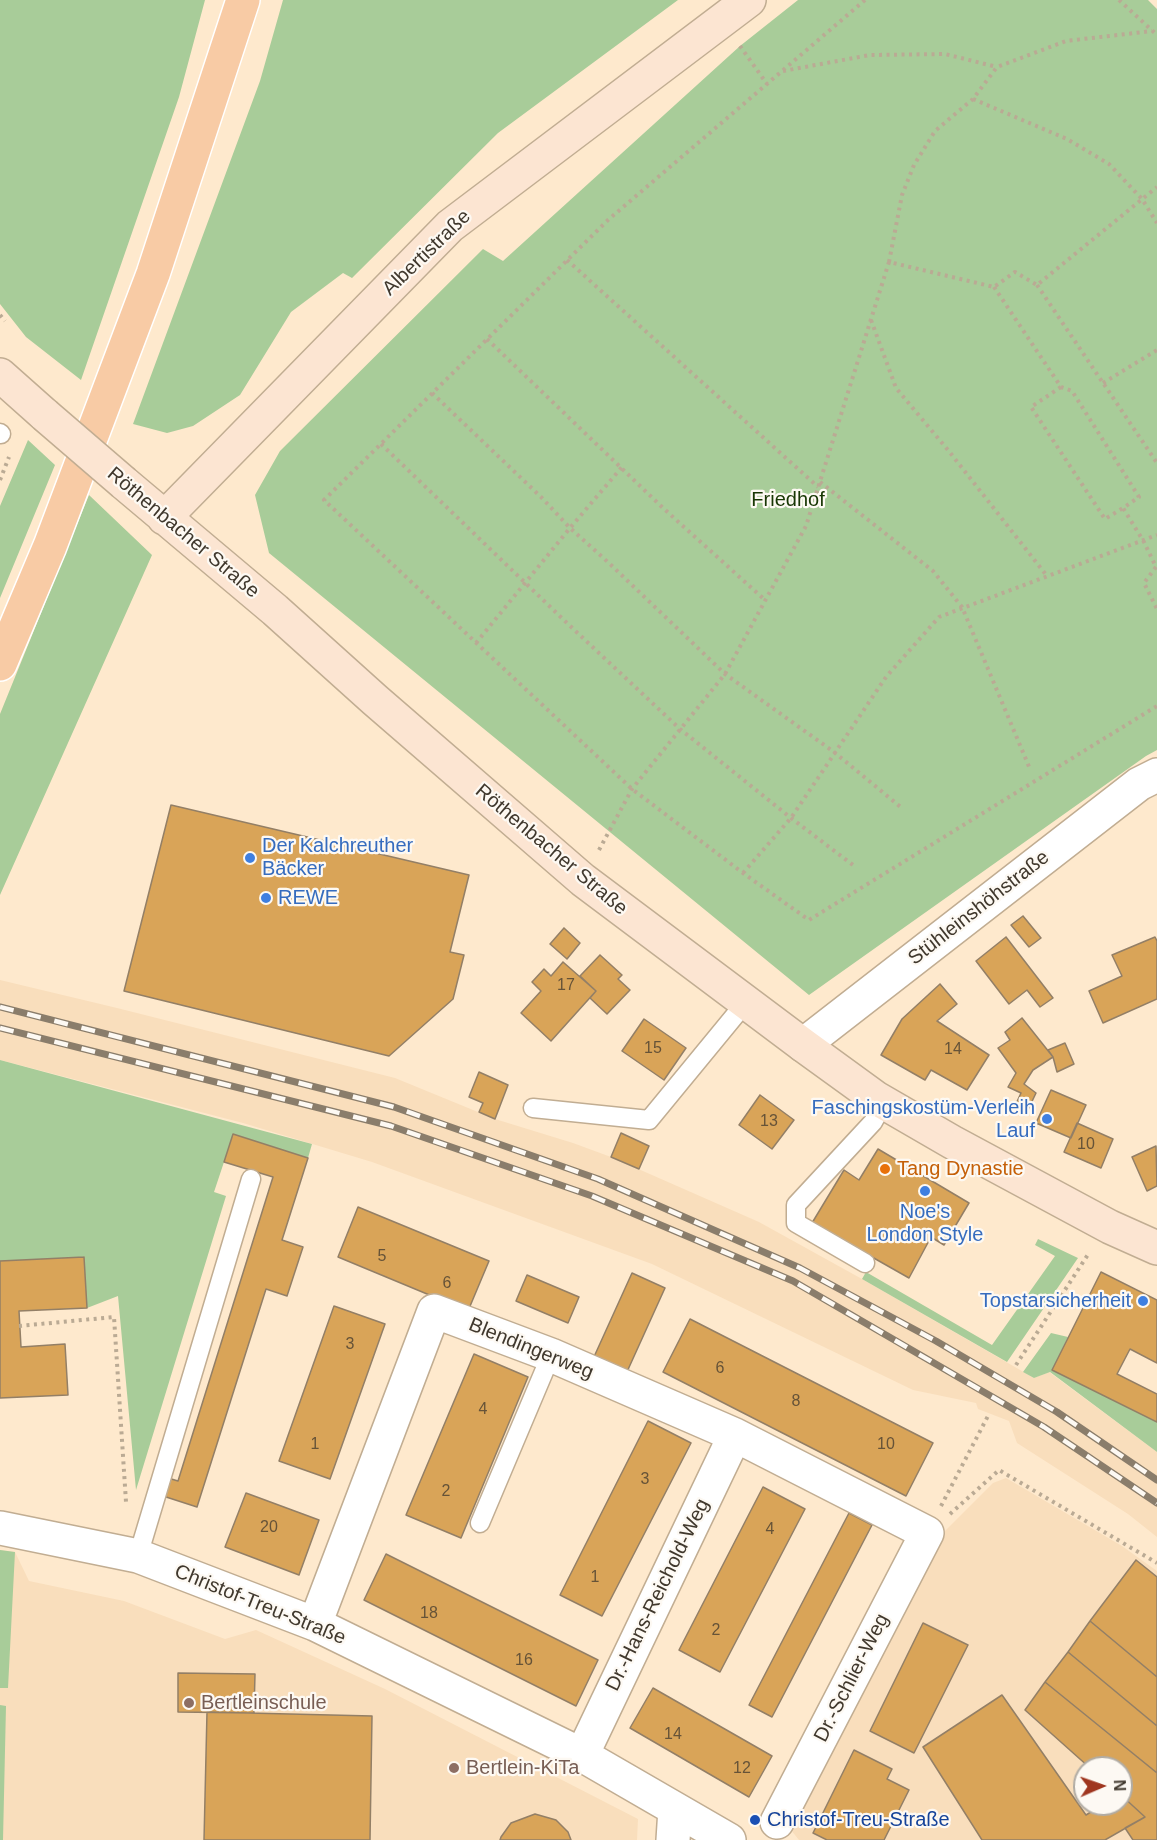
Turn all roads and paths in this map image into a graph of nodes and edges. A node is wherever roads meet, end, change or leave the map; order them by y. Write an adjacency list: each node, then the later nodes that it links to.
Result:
1 (243, 0): 44 (main road)
2 (749, 0): 5 (main road, Albertistraße)
3 (865, 0): 9 (path)
4 (1119, 0): 6 (path)
5 (722, 20): 10 (path); 33 (main road, Albertistraße)
6 (1152, 31): 7 (path); 8 (path)
7 (1157, 35)
8 (998, 67): 9 (path); 11 (path)
9 (782, 72): 10 (path)
10 (767, 84): 15 (path)
11 (973, 99): 13 (path); 16 (path)
12 (1157, 187): 13 (path)
13 (1142, 199): 14 (path); 17 (path)
14 (1157, 223)
15 (567, 260): 22 (path); 31 (path)
16 (889, 262): 18 (path); 20 (path)
17 (1037, 285): 18 (path); 25 (path)
18 (994, 287): 26 (path)
19 (0, 315): 21 (path)
20 (871, 319): 31 (path); 38 (path)
21 (5, 321)
22 (487, 339): 27 (path); 30 (path)
23 (1157, 350): 25 (path)
24 (0, 375): 33 (main road, Röthenbacher Straße, bridge)
25 (1103, 383): 29 (path)
26 (1061, 387): 32 (path); 32 (path)
27 (432, 393): 28 (path); 34 (path)
28 (381, 444): 39 (path); 43 (path)
29 (1157, 463)
30 (622, 467): 34 (path); 40 (path)
31 (819, 484): 40 (path); 41 (path)
32 (1123, 508): 36 (path)
33 (164, 518): 56 (main road, Röthenbacher Straße)
34 (570, 528): 39 (path); 45 (path)
35 (1157, 536): 36 (path)
36 (1144, 542): 37 (path); 38 (path)
37 (1157, 567): 42 (path)
38 (1047, 576): 41 (path)
39 (525, 582): 43 (path); 47 (path)
40 (765, 600): 45 (path)
41 (962, 607): 48 (path); 49 (path)
42 (1157, 609)
43 (476, 643): 51 (path)
44 (0, 664)
45 (725, 674): 47 (path); 48 (path)
46 (1157, 706): 55 (path)
47 (680, 729): 51 (path); 53 (path)
48 (834, 752): 52 (path); 53 (path)
49 (1030, 768)
50 (1157, 774): 58 (street, Stühleinshöhstraße)
51 (632, 789): 55 (path); 56 (path)
52 (903, 808)
53 (790, 818): 54 (path); 55 (path)
54 (853, 865)
55 (743, 873)
56 (583, 880): 57 (main road, Röthenbacher Straße)
57 (746, 1002): 58 (main road, Röthenbacher Straße); 60 (lane)
58 (803, 1045): 59 (main road, Röthenbacher Straße)
59 (884, 1102): 62 (main road, Röthenbacher Straße); 64 (lane)
60 (533, 1108)
61 (250, 1179): 70 (lane)
62 (1110, 1227): 63 (main road, Röthenbacher Straße); 67 (path)
63 (1155, 1241)
64 (865, 1263)
65 (19, 1326): 70 (path)
66 (551, 1355): 69 (street, Blendingerweg); 71 (lane); 76 (street, Blendingerweg)
67 (1016, 1365)
68 (989, 1414): 73 (path)
69 (735, 1435): 73 (street, Blendingerweg); 77 (street, Dr.-Hans-Reichold-Weg)
70 (149, 1518): 74 (lane)
71 (480, 1523)
72 (0, 1528): 74 (street, Christof-Treu-Straße)
73 (927, 1533): 75 (path); 78 (street, Dr.-Schlier-Weg)
74 (138, 1556): 76 (street, Christof-Treu-Straße)
75 (1157, 1563)
76 (315, 1624): 77 (street, Christof-Treu-Straße)
77 (582, 1755): 79 (street, Christof-Treu-Straße)
78 (777, 1822)
79 (674, 1825): 80 (street, Christof-Treu-Straße)
80 (729, 1840)

